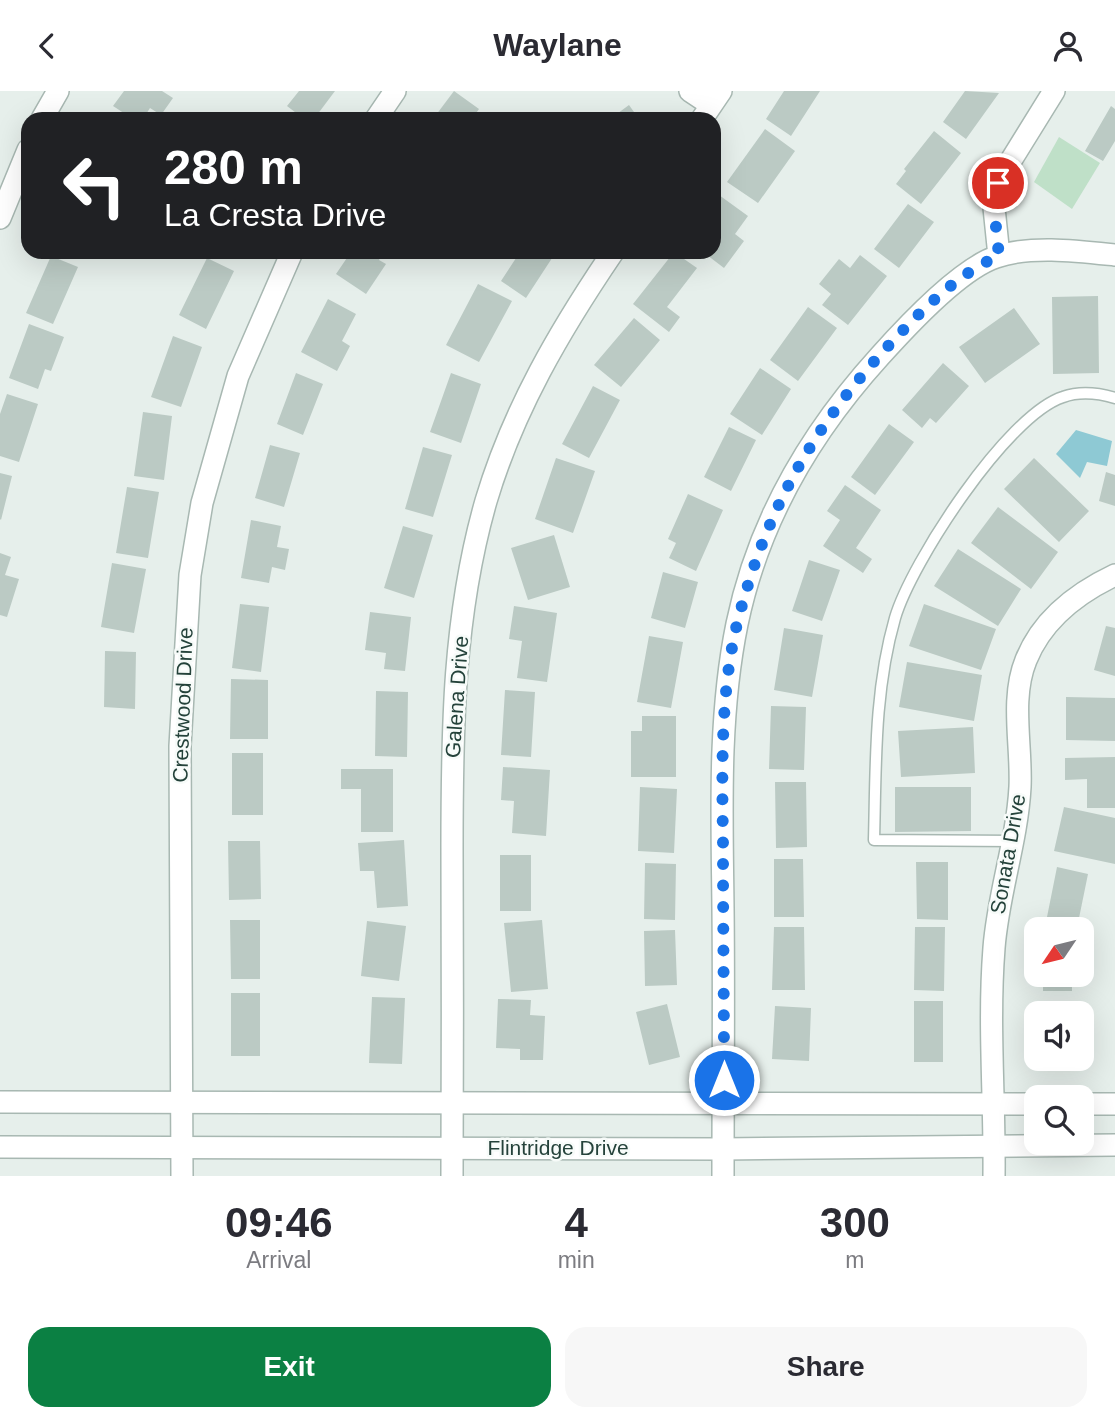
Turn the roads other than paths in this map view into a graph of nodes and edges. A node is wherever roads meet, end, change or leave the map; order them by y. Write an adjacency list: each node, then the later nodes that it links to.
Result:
1 (58, 91): 6 (street)
2 (395, 91): 7 (street)
3 (690, 91): 5 (street)
4 (1054, 91): 11 (street)
5 (711, 105)
6 (46, 112)
7 (381, 112)
8 (21, 167): 9 (street)
9 (0, 218)
10 (1115, 255): 11 (street)
11 (999, 256): 24 (street)
12 (289, 259): 19 (street, Crestwood Drive)
13 (608, 259): 23 (street, Galena Drive)
14 (1115, 398): 16 (lane)
15 (1115, 575): 16 (street, Sonata Drive)
16 (1014, 841): 18 (street, Sonata Drive)
17 (0, 1102): 19 (street, Flintridge Drive)
18 (995, 1103): 20 (street, Flintridge Drive); 24 (street, Flintridge Drive); 25 (street, Sonata Drive)
19 (183, 1104): 23 (street, Flintridge Drive); 29 (street, Crestwood Drive)
20 (1024, 1104)
21 (1094, 1104): 22 (street)
22 (1115, 1104)
23 (452, 1105): 24 (street, Flintridge Drive); 28 (street, Galena Drive)
24 (725, 1105): 30 (street)
25 (995, 1145): 26 (street, Flintridge Drive); 30 (street, Flintridge Drive); 34 (street, Sonata Drive)
26 (1115, 1145)
27 (0, 1147): 29 (street, Flintridge Drive)
28 (452, 1147): 29 (street, Flintridge Drive); 30 (street, Flintridge Drive); 32 (street, Galena Drive)
29 (183, 1149): 31 (street, Crestwood Drive)
30 (723, 1149): 33 (street)
31 (182, 1176)
32 (452, 1176)
33 (723, 1176)
34 (994, 1176)

